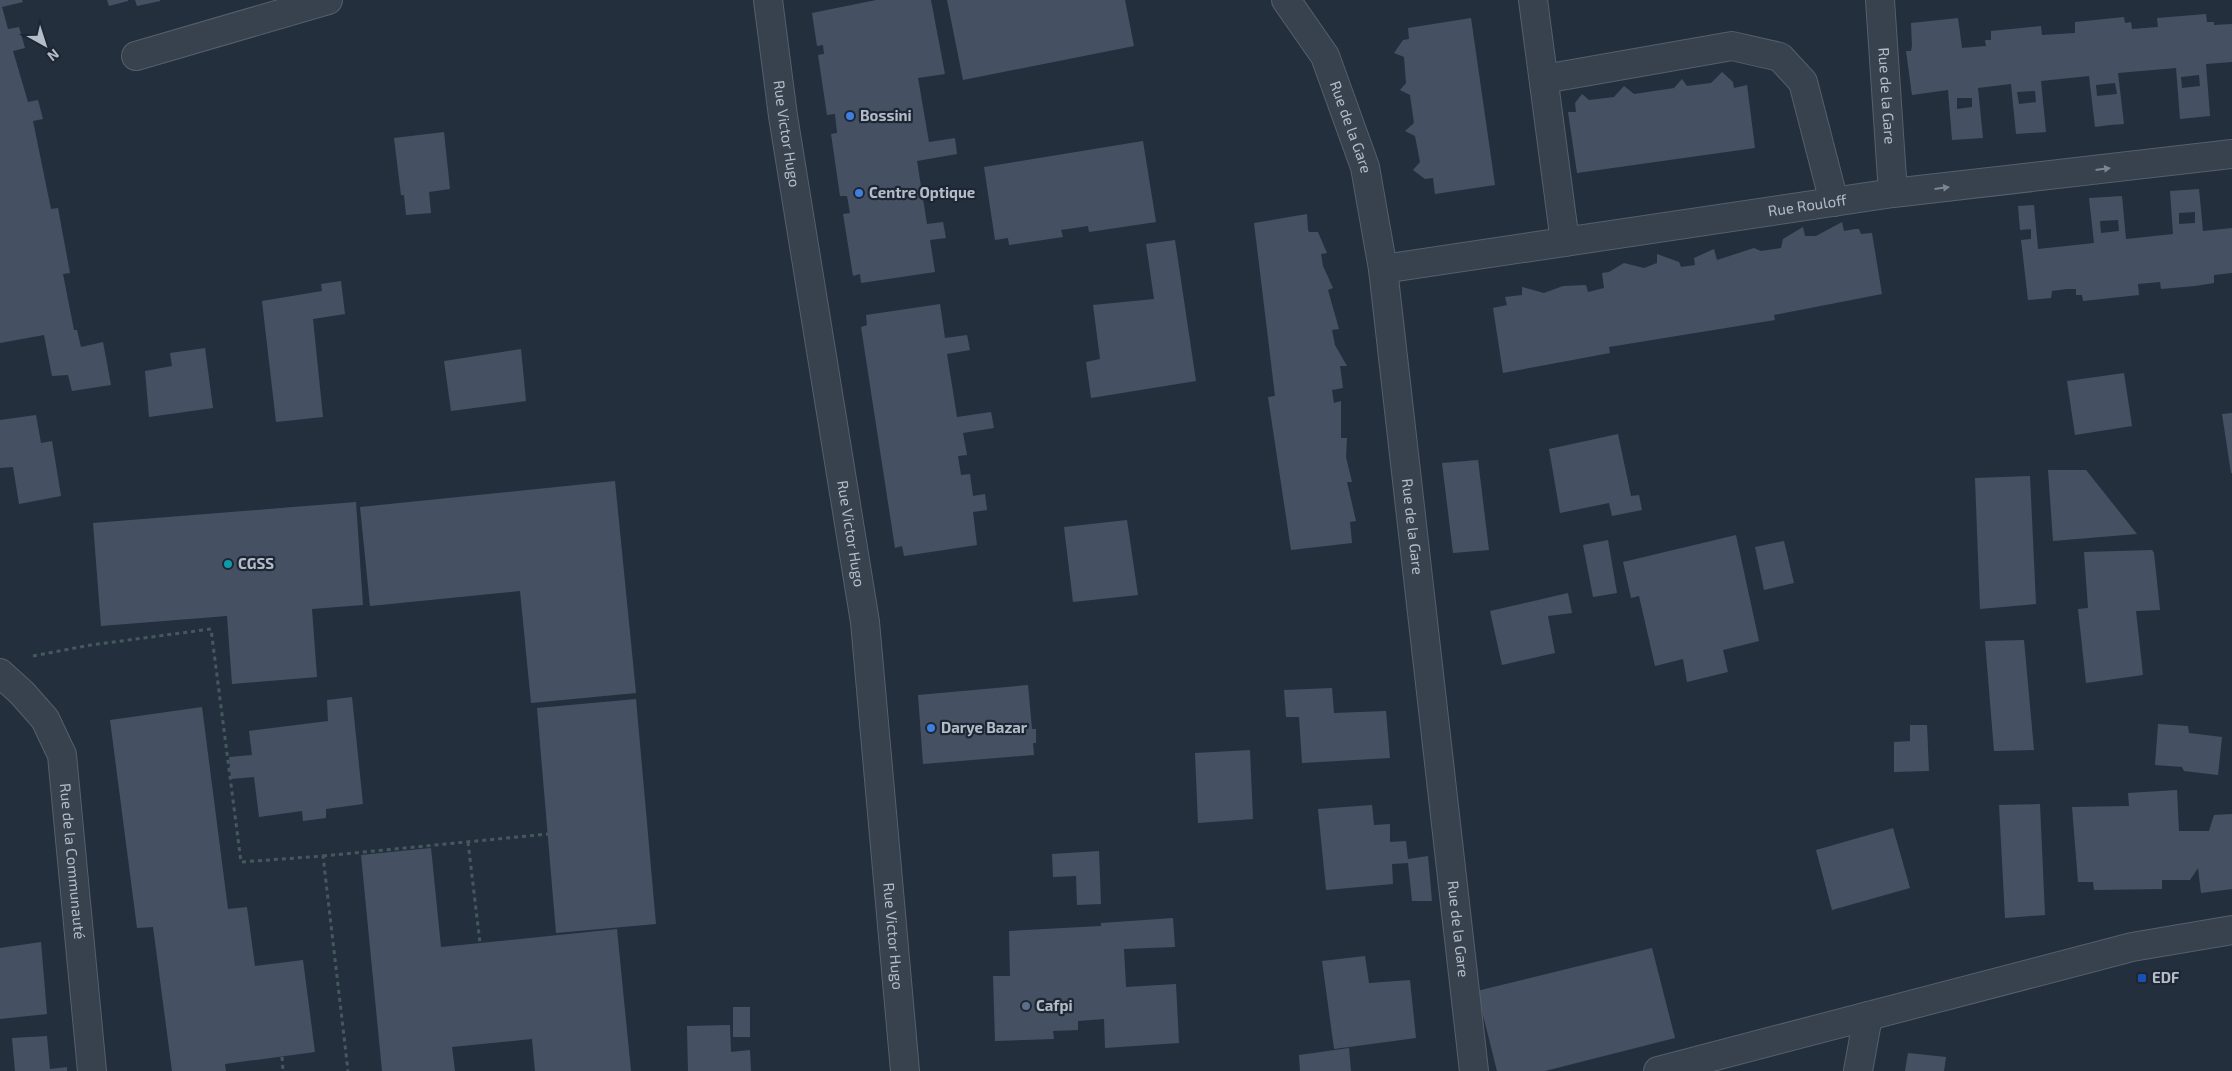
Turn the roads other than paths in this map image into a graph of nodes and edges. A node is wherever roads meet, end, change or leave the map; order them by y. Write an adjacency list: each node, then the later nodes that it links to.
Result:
1 (328, 0): 6 (street)
2 (768, 0): 18 (street, Rue Victor Hugo)
3 (1286, 0): 12 (street, Rue de la Gare)
4 (1533, 0): 7 (street)
5 (1880, 0): 9 (street, Rue de la Gare)
6 (136, 56)
7 (1544, 79): 10 (street); 11 (street)
8 (2232, 154): 9 (street, Rue Rouloff, one-way to 8)
9 (1893, 193): 10 (street, Rue Rouloff)
10 (1834, 202): 11 (street, Rue Rouloff)
11 (1565, 242): 12 (street, Rue Rouloff)
12 (1383, 269): 19 (street, Rue de la Gare)
13 (0, 673): 17 (street, Rue de la Communauté)
14 (2232, 930): 15 (street)
15 (1868, 1016): 16 (street); 20 (street)
16 (1673, 1069)
17 (92, 1071)
18 (905, 1071)
19 (1474, 1071)
20 (1858, 1071)

